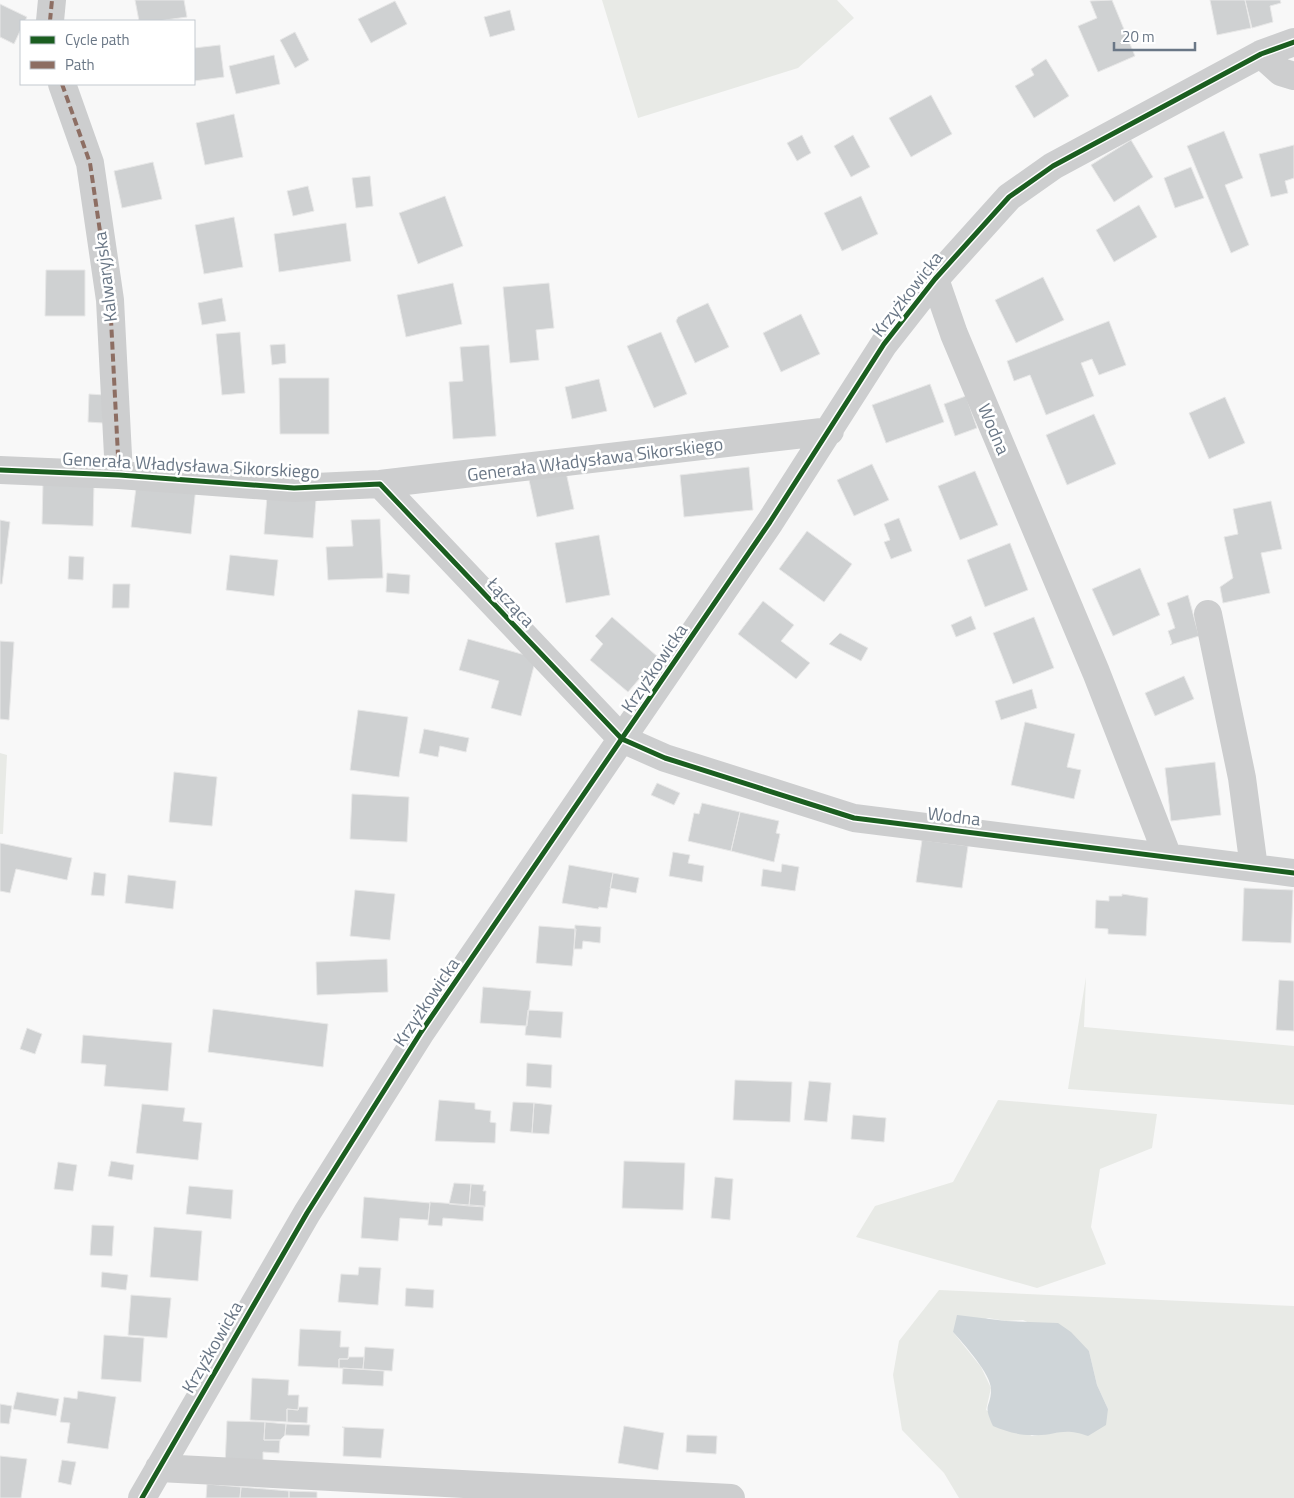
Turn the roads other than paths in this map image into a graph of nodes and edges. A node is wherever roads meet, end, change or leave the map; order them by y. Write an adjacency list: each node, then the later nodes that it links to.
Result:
1 (52, 0): 2 (street)
2 (50, 20)
3 (1294, 42): 4 (street, Krzyżkowicka)
4 (1261, 54): 5 (street); 7 (street, Krzyżkowicka)
5 (1294, 76)
6 (62, 85): 10 (street, Kalwaryjska)
7 (935, 279): 8 (street, Krzyżkowicka); 14 (street, Wodna)
8 (830, 431): 11 (street, Generała Władysława Sikorskiego); 13 (street, Krzyżkowicka)
9 (0, 470): 10 (street, Generała Władysława Sikorskiego)
10 (119, 475): 11 (street, Generała Władysława Sikorskiego)
11 (380, 484): 13 (street, Łącząca)
12 (1208, 614): 15 (street)
13 (622, 739): 14 (street, Wodna); 17 (street, Krzyżkowicka)
14 (1168, 857): 15 (street, Wodna)
15 (1254, 868): 16 (street, Wodna)
16 (1294, 873)
17 (159, 1468): 18 (street, Krzyżkowicka); 19 (street)
18 (142, 1498)
19 (731, 1498)

